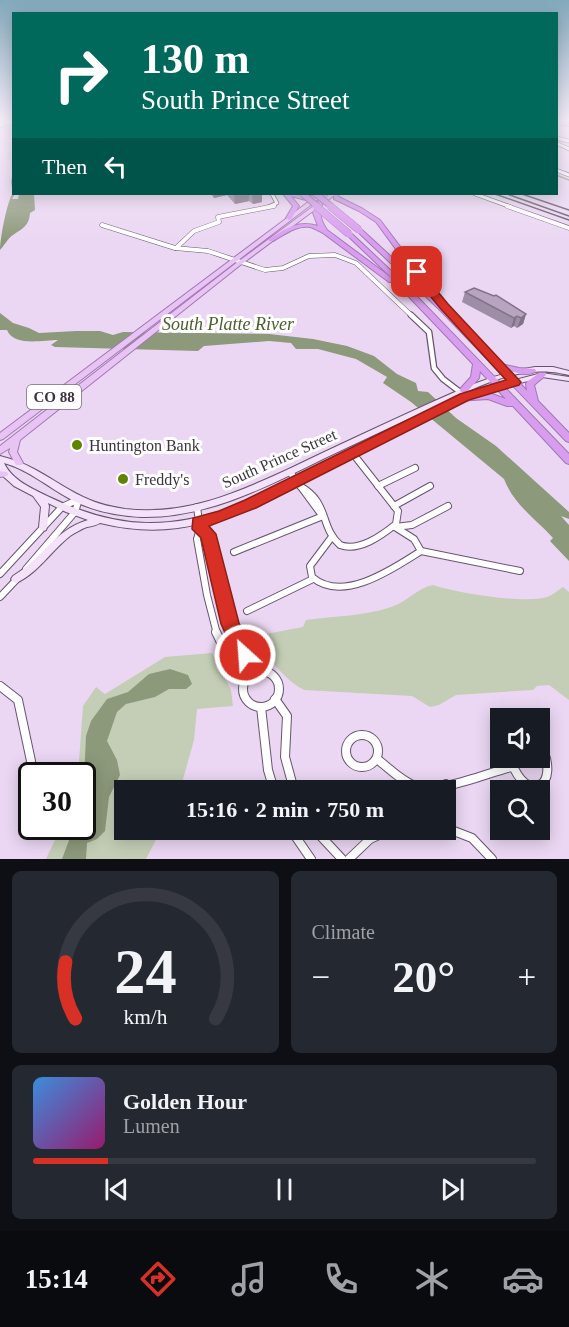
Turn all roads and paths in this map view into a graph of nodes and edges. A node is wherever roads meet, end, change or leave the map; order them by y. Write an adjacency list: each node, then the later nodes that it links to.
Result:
1 (273, 195): 14 (street)
2 (288, 195): 8 (highway)
3 (304, 195): 17 (highway, bridge)
4 (305, 195): 6 (highway)
5 (478, 195): 11 (street)
6 (323, 196): 7 (highway); 10 (highway); 10 (highway); 12 (highway); 19 (highway, bridge)
7 (308, 208): 8 (main road, CO 88); 13 (main road, CO 88)
8 (289, 218): 15 (main road, CO 88)
9 (102, 225): 14 (street)
10 (382, 225): 19 (highway)
11 (569, 228)
12 (334, 238): 13 (highway); 17 (highway)
13 (271, 240): 16 (main road, CO 88)
14 (176, 248): 15 (street)
15 (232, 259): 16 (street); 32 (main road, CO 88)
16 (241, 262): 18 (main road, CO 88); 29 (street)
17 (436, 320): 22 (highway)
18 (156, 329): 20 (main road, CO 88)
19 (475, 340): 21 (highway)
20 (117, 361): 33 (main road, CO 88)
21 (496, 362): 23 (highway); 26 (highway)
22 (477, 365): 28 (highway); 29 (highway)
23 (532, 371): 24 (street, South Prince Street); 26 (street, South Prince Street)
24 (569, 373)
25 (542, 375): 26 (street, South Prince Street); 27 (street, South Prince Street); 30 (highway)
26 (512, 379): 28 (street, South Prince Street); 30 (highway)
27 (569, 379)
28 (494, 383): 29 (street, South Prince Street); 31 (highway)
29 (457, 396): 31 (highway); 36 (street, South Prince Street); 41 (street, South Prince Street)
30 (536, 405): 34 (highway)
31 (517, 408): 37 (highway)
32 (0, 437)
33 (18, 438): 35 (main road, CO 88); 39 (main road)
34 (569, 439)
35 (0, 452)
36 (354, 454): 43 (street, South Prince Street); 44 (street)
37 (569, 460)
38 (0, 461): 39 (street, South Prince Street); 42 (street, South Prince Street)
39 (19, 463): 47 (street, South Prince Street)
40 (415, 468): 44 (street)
41 (290, 472): 43 (street); 51 (street, South Prince Street)
42 (2, 474): 46 (street, South Prince Street)
43 (299, 484): 53 (street); 55 (street, South Prince Street)
44 (378, 486): 48 (street)
45 (430, 486): 48 (street)
46 (31, 491): 50 (street, South Prince Street); 56 (street)
47 (79, 499): 50 (street); 51 (street, South Prince Street); 52 (street)
48 (394, 506): 57 (street)
49 (448, 506): 57 (street)
50 (62, 507): 52 (street, South Prince Street); 56 (street)
51 (197, 507): 55 (street)
52 (75, 512): 54 (street, South Prince Street); 63 (street)
53 (322, 516): 58 (street); 60 (street)
54 (104, 522): 55 (street, South Prince Street); 63 (street)
55 (199, 526): 67 (street); 68 (street)
56 (43, 527): 62 (street)
57 (394, 527): 58 (street); 59 (street)
58 (331, 538): 64 (street)
59 (421, 551): 61 (street); 64 (street)
60 (234, 552)
61 (520, 571)
62 (0, 574)
63 (16, 579): 65 (street)
64 (313, 579): 66 (street)
65 (0, 597)
66 (247, 611)
67 (258, 671): 68 (street); 70 (street)
68 (244, 682): 71 (street)
69 (0, 687): 74 (street)
70 (275, 699): 71 (street); 78 (street)
71 (261, 707): 77 (street)
72 (550, 756): 76 (street)
73 (376, 759): 73 (street); 79 (street)
74 (31, 762)
75 (493, 768): 80 (street)
76 (513, 768)
77 (271, 780)
78 (291, 780)
79 (407, 780)
80 (456, 781)
81 (456, 831): 88 (street)
82 (298, 840): 85 (street)
83 (324, 840): 86 (street)
84 (369, 840): 87 (street)
85 (311, 859)
86 (342, 859)
87 (349, 859)
88 (492, 859)

